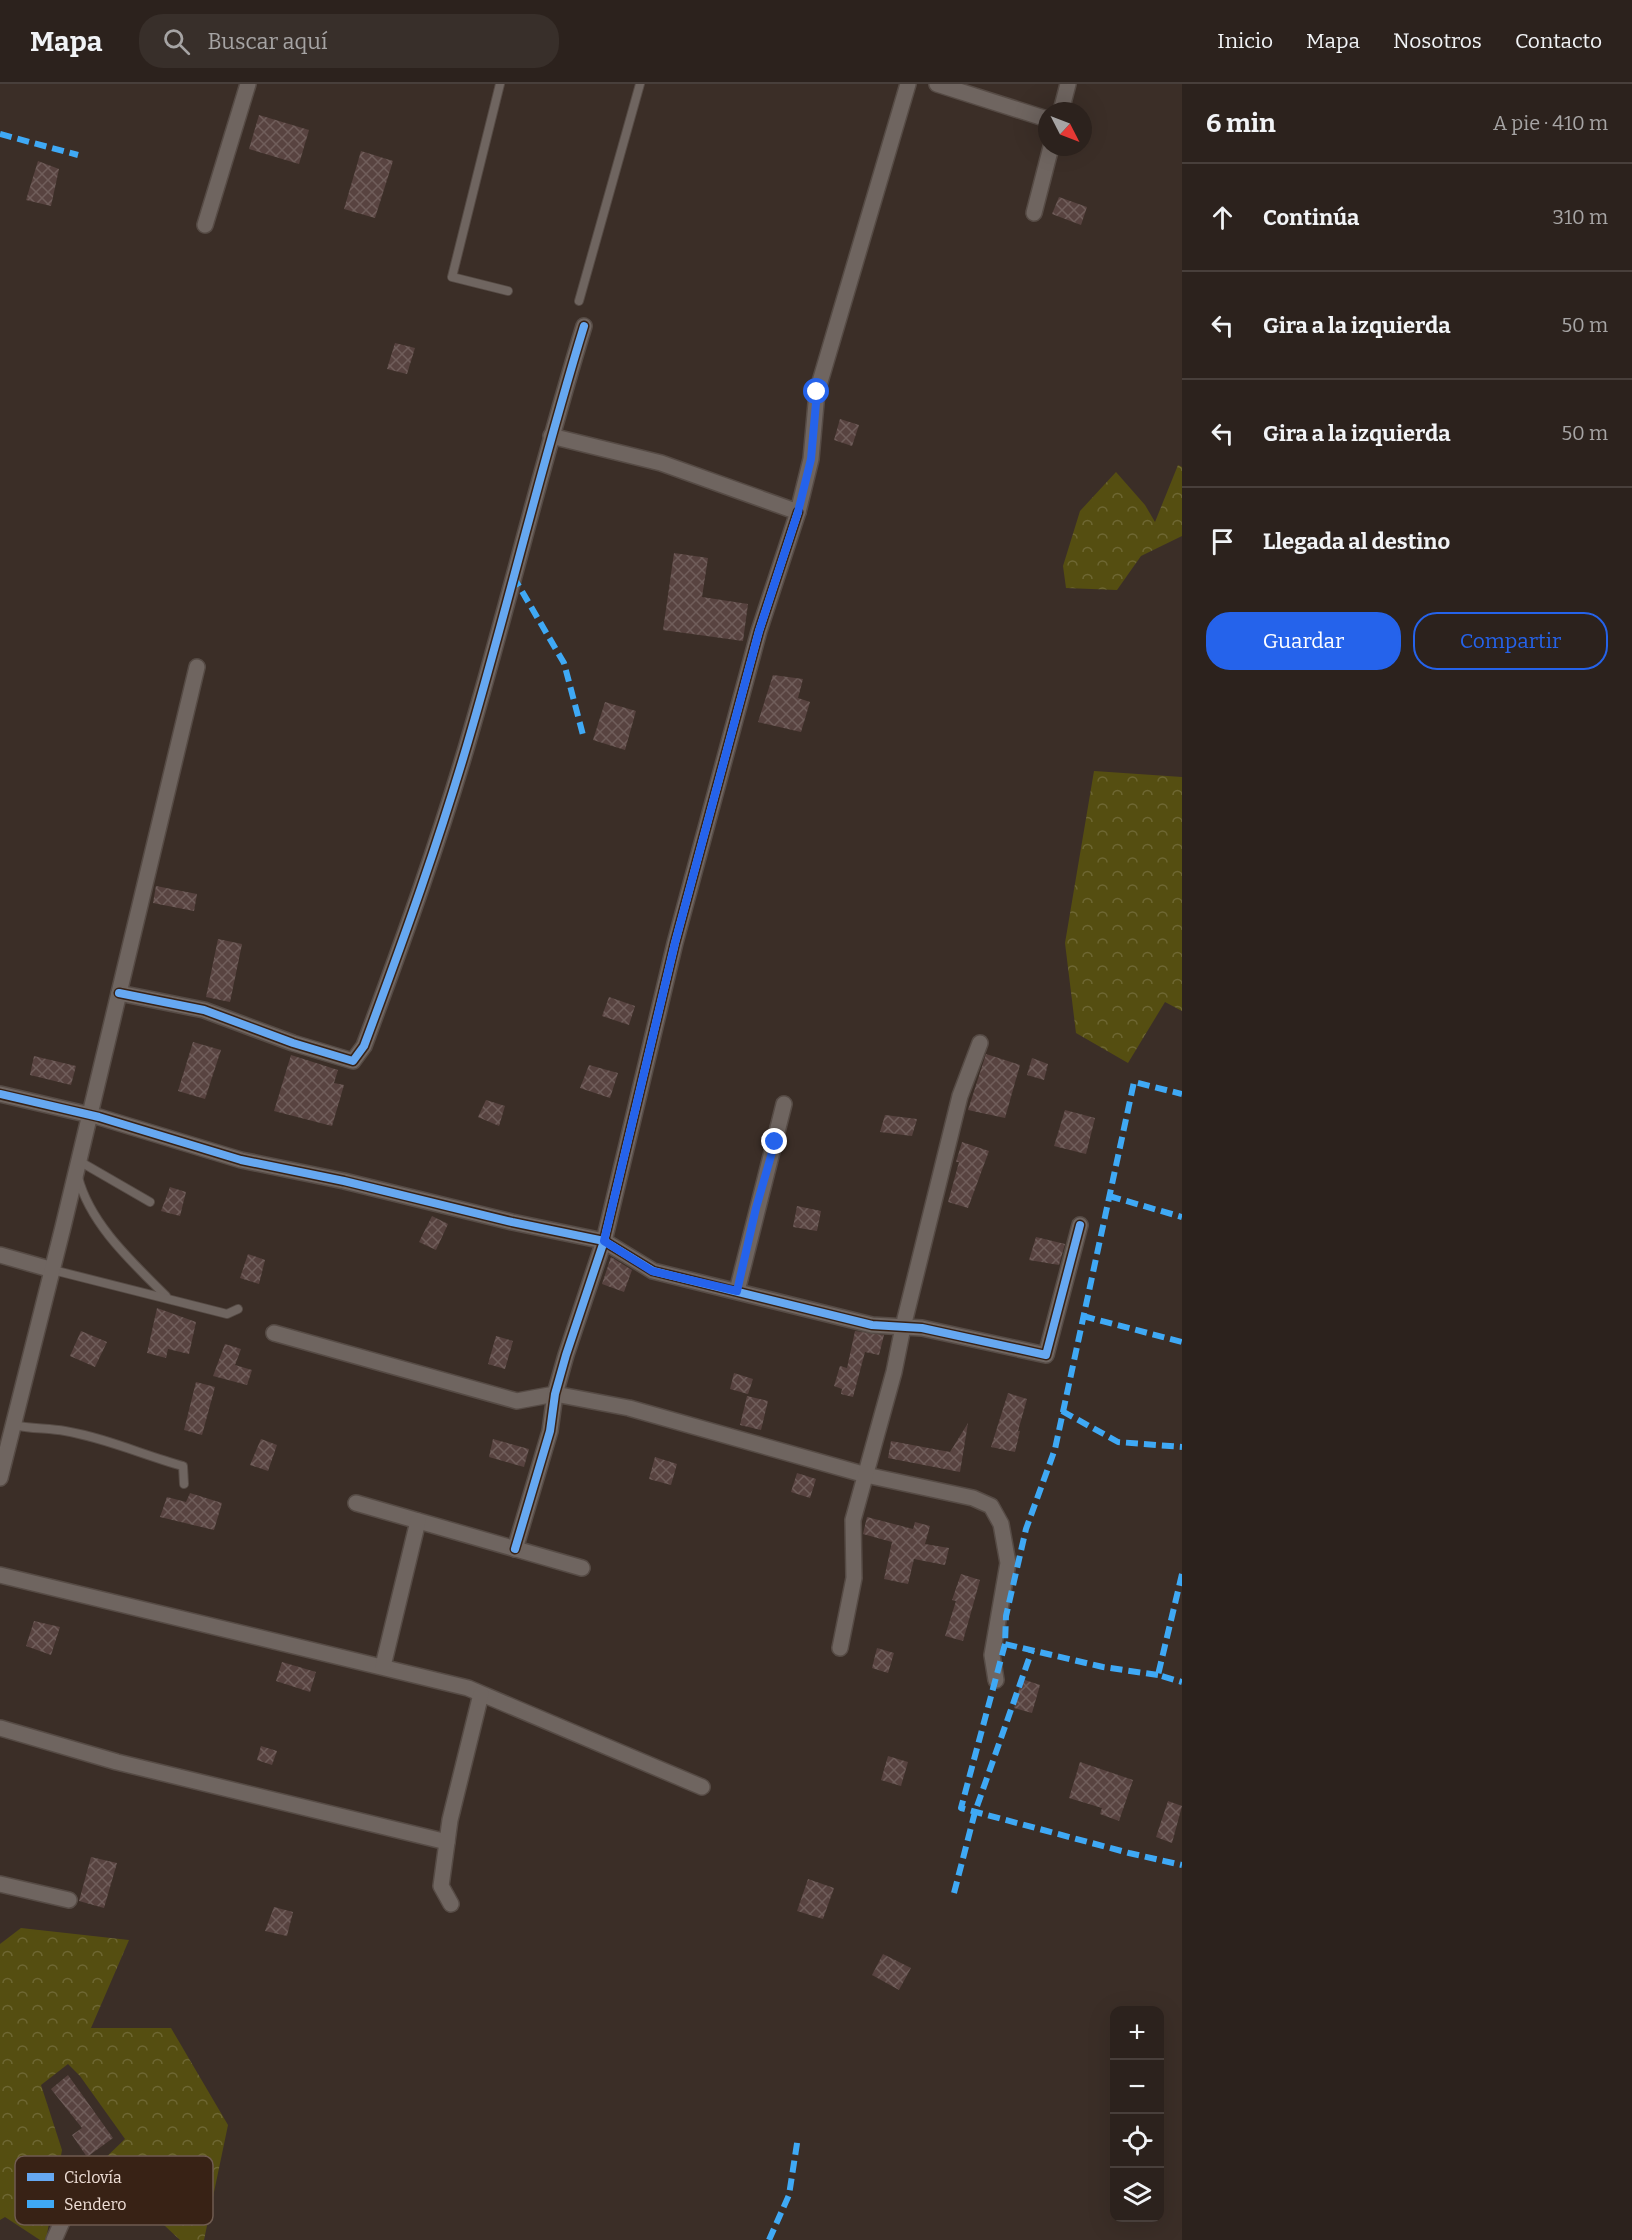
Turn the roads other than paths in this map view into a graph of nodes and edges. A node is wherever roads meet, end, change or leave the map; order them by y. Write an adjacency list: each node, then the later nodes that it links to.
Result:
1 (248, 84): 11 (street)
2 (500, 84): 12 (lane)
3 (640, 84): 13 (lane)
4 (908, 84): 16 (street)
5 (937, 84): 8 (street)
6 (1068, 84): 7 (street)
7 (1063, 102)
8 (1038, 116)
9 (1049, 156): 10 (street)
10 (1034, 213)
11 (204, 225)
12 (508, 291)
13 (579, 301)
14 (584, 326): 15 (street)
15 (551, 436): 16 (street); 18 (street)
16 (798, 512): 26 (street)
17 (197, 667): 18 (street)
18 (119, 993): 22 (street)
19 (980, 1044): 32 (street)
20 (0, 1094): 22 (street)
21 (784, 1104): 29 (street)
22 (90, 1116): 23 (street); 26 (street)
23 (78, 1167): 24 (lane); 28 (street); 30 (lane)
24 (150, 1202)
25 (1080, 1225): 32 (street)
26 (604, 1241): 29 (street); 34 (street)
27 (0, 1255): 28 (street)
28 (53, 1269): 30 (lane); 35 (street)
29 (737, 1291): 32 (street)
30 (168, 1297): 31 (lane)
31 (238, 1309)
32 (903, 1327): 36 (street)
33 (274, 1333): 34 (street)
34 (555, 1394): 36 (street); 41 (street)
35 (7, 1424): 37 (street); 38 (lane)
36 (866, 1475): 44 (street); 46 (street)
37 (0, 1478)
38 (184, 1484)
39 (356, 1503): 40 (street)
40 (418, 1521): 41 (street); 45 (street)
41 (515, 1549): 42 (street)
42 (582, 1568)
43 (0, 1575): 45 (street)
44 (840, 1648)
45 (384, 1666): 47 (street)
46 (996, 1680)
47 (481, 1694): 49 (street); 50 (street)
48 (0, 1728): 50 (street)
49 (702, 1787)
50 (447, 1842): 53 (street)
51 (0, 1884): 52 (street)
52 (69, 1900)
53 (451, 1904)
54 (61, 2225): 55 (street)
55 (54, 2240)

